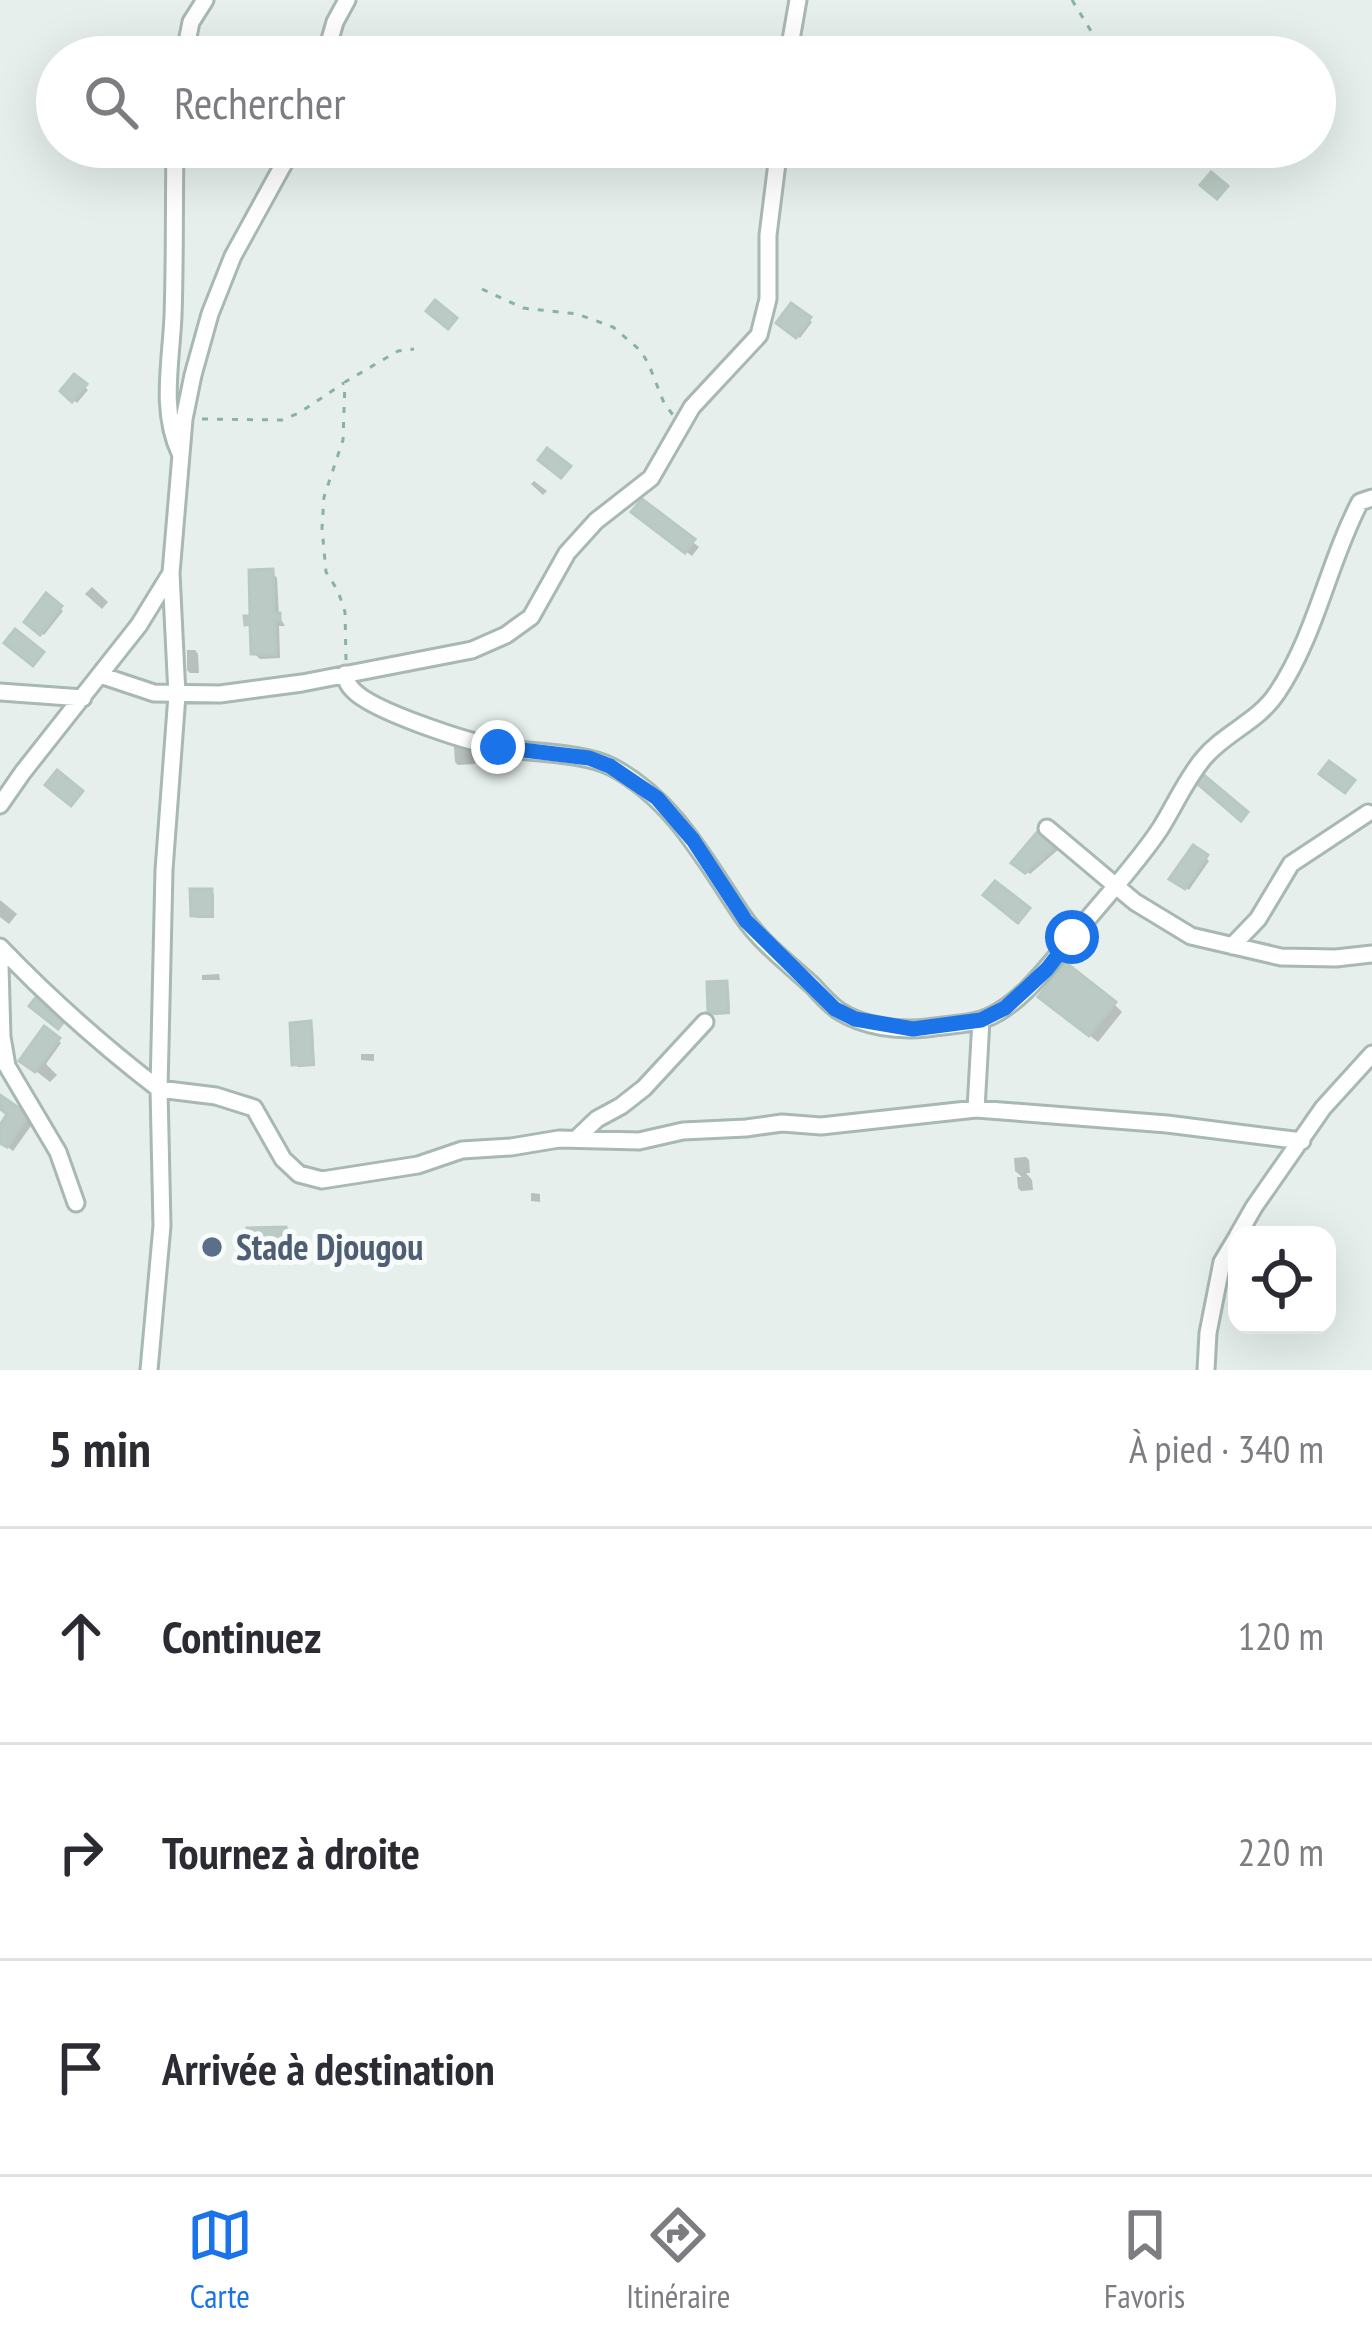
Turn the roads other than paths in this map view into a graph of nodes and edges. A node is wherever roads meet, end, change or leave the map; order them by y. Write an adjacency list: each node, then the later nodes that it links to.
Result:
1 (205, 0): 4 (street)
2 (346, 0): 5 (street)
3 (798, 0): 6 (street)
4 (188, 36)
5 (331, 36)
6 (792, 36)
7 (175, 168): 10 (street)
8 (281, 168): 10 (street)
9 (777, 168): 13 (street)
10 (181, 455): 12 (street)
11 (1372, 498): 21 (street)
12 (171, 573): 14 (street); 16 (street)
13 (345, 674): 16 (street); 26 (street)
14 (100, 675): 16 (street); 17 (street)
15 (0, 692): 17 (street)
16 (177, 694): 29 (street)
17 (83, 698): 18 (street)
18 (0, 805)
19 (1368, 813): 22 (street)
20 (1047, 828): 21 (street)
21 (1118, 886): 22 (street); 26 (street)
22 (1232, 946): 24 (street)
23 (0, 947): 29 (street)
24 (1372, 954)
25 (0, 965): 33 (street)
26 (981, 1020): 30 (street)
27 (705, 1022): 31 (street)
28 (1372, 1054): 32 (street)
29 (159, 1089): 31 (street); 36 (street)
30 (976, 1109): 31 (street); 32 (street)
31 (576, 1139)
32 (1302, 1141): 34 (street)
33 (76, 1203)
34 (1243, 1226)
35 (1228, 1252): 37 (street)
36 (148, 1370)
37 (1206, 1370)

